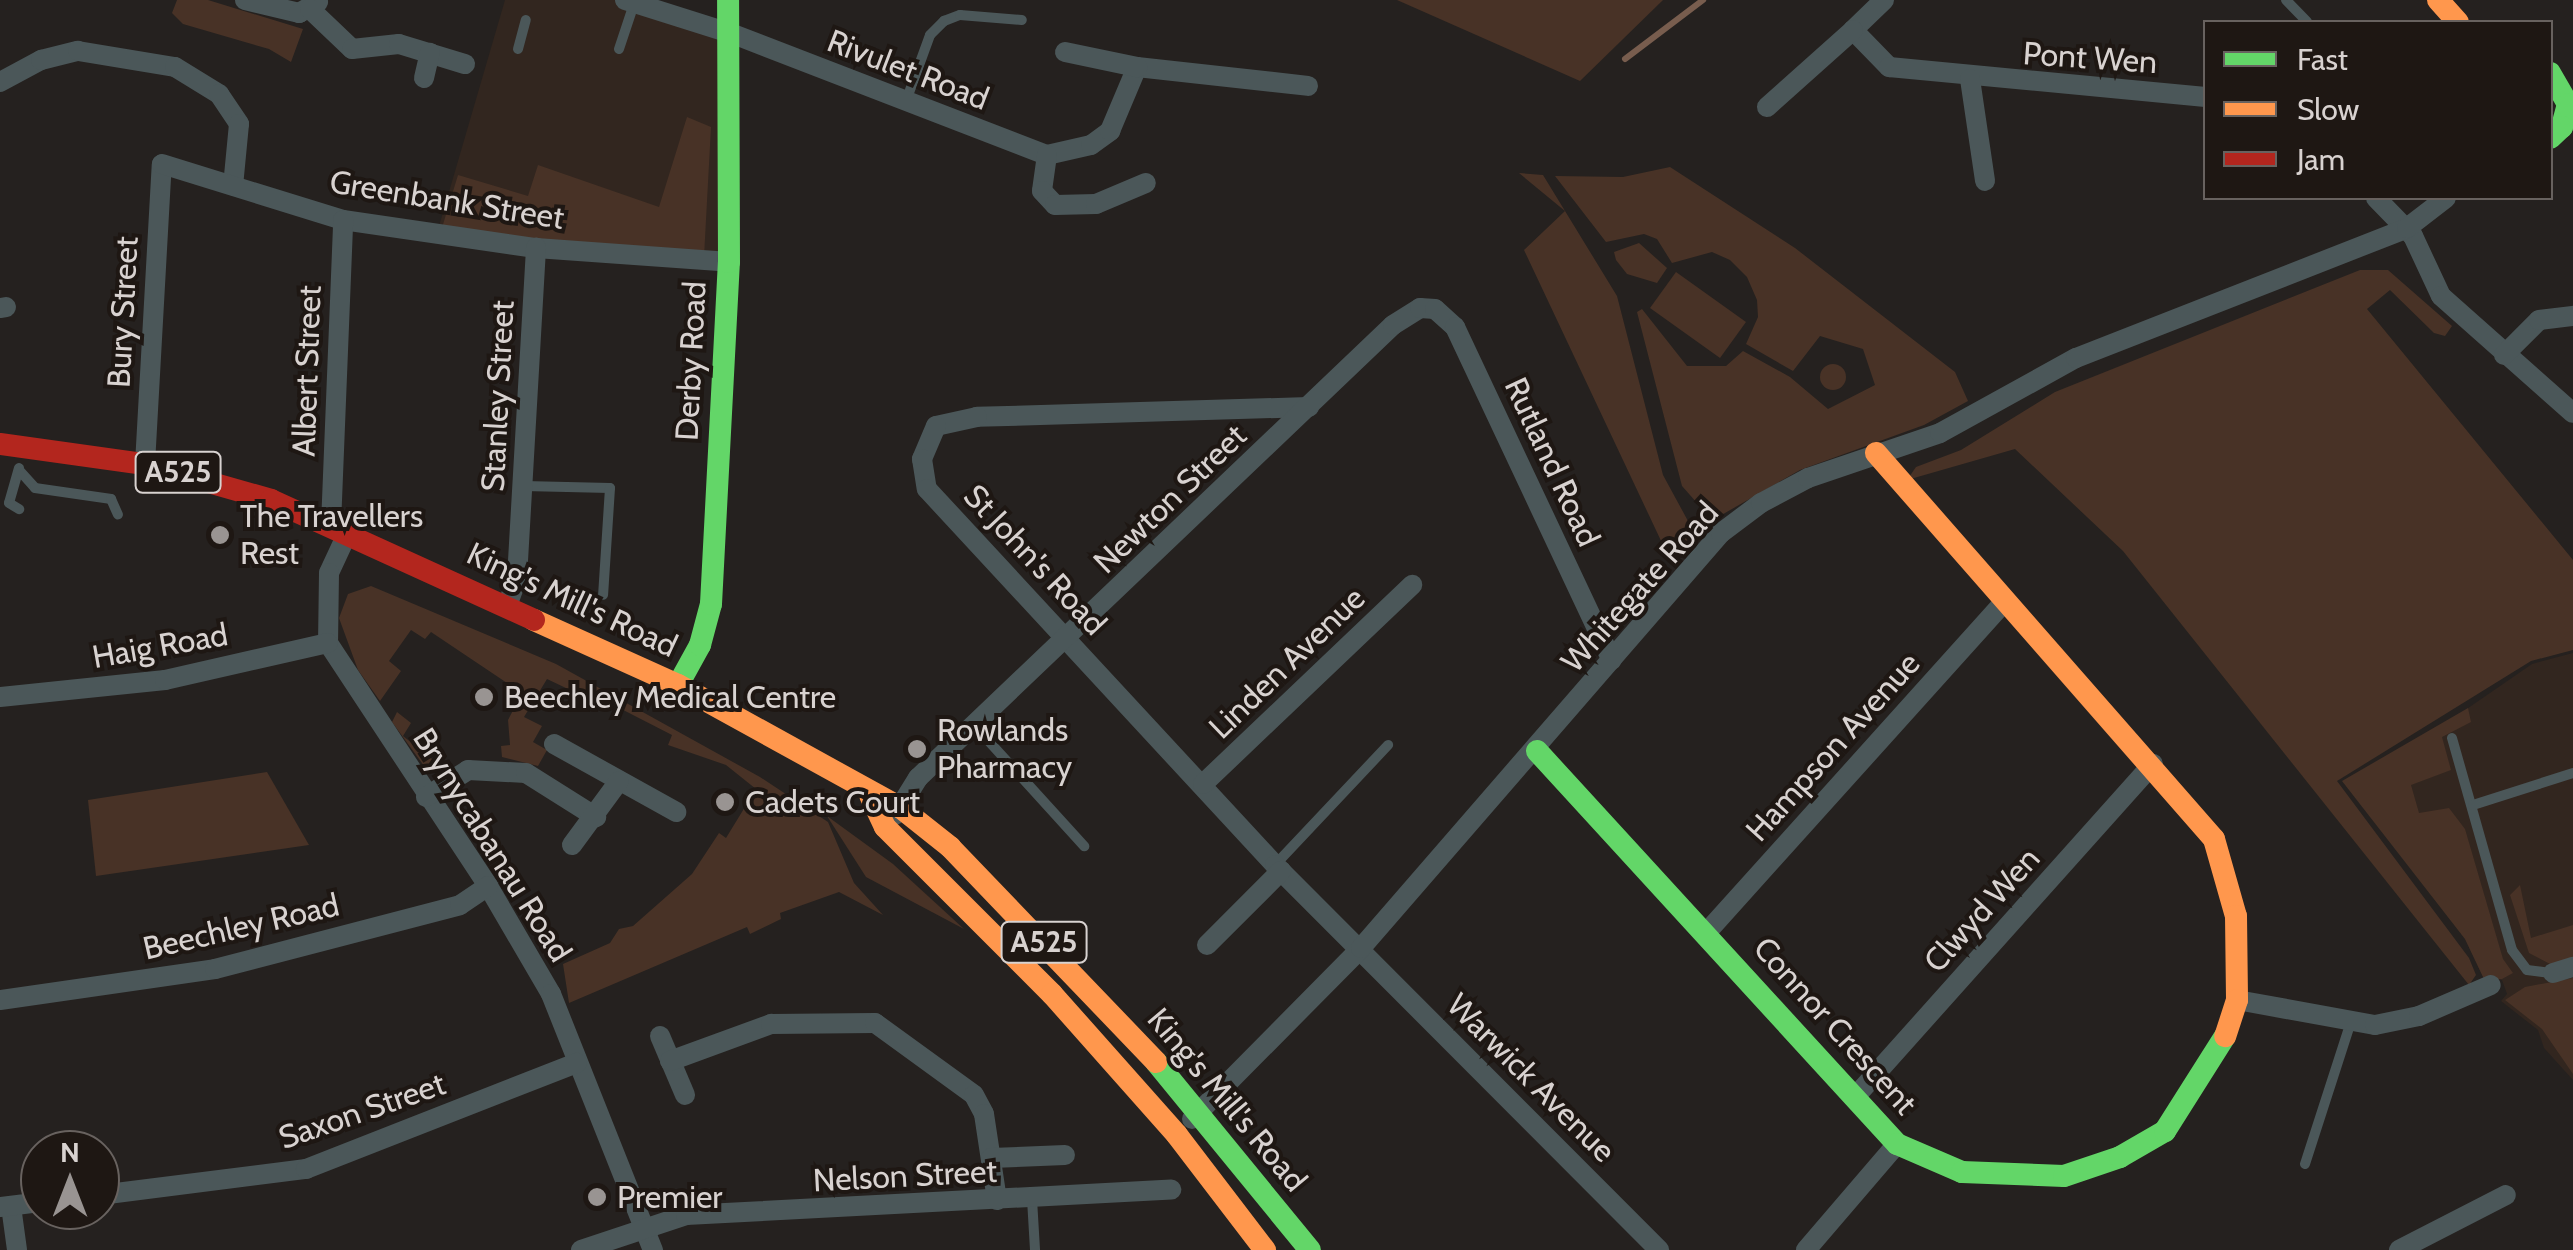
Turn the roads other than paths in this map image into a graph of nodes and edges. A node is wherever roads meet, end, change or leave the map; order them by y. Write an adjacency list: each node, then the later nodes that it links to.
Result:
1 (245, 0): 7 (street)
2 (728, 0): 13 (street, Derby Road)
3 (1884, 0): 12 (street)
4 (2286, 0): 10 (lane)
5 (2438, 0): 11 (street)
6 (630, 1): 13 (street, Rivulet Road); 15 (lane)
7 (314, 4): 17 (street)
8 (526, 20): 14 (lane)
9 (1022, 20): 26 (lane)
10 (2305, 20)
11 (2456, 20)
12 (1853, 30): 22 (street, Pont Wen); 27 (street)
13 (733, 34): 26 (street, Rivulet Road); 39 (street, Derby Road)
14 (518, 48)
15 (620, 49)
16 (1065, 52): 19 (street)
17 (430, 53): 18 (street); 20 (street)
18 (466, 64)
19 (1137, 67): 24 (street); 29 (street)
20 (424, 78)
21 (2553, 78): 28 (street)
22 (1970, 79): 25 (street, Pont Wen); 31 (street)
23 (0, 82): 33 (street)
24 (1308, 86)
25 (2203, 97)
26 (906, 100): 29 (street, Rivulet Road)
27 (1766, 106)
28 (2562, 134)
29 (1047, 154): 32 (street)
30 (162, 164): 33 (street, Greenbank Street); 47 (street, Bury Street)
31 (1985, 182)
32 (1146, 183)
33 (233, 186): 36 (street, Greenbank Street)
34 (2378, 200): 37 (street)
35 (2443, 200): 37 (street, Whitegate Road)
36 (343, 220): 38 (street, Greenbank Street); 51 (street, Albert Street)
37 (2406, 228): 42 (street); 45 (street, Whitegate Road)
38 (536, 248): 39 (street, Greenbank Street); 48 (street, Stanley Street)
39 (729, 262): 59 (street, Derby Road)
40 (1420, 308): 43 (street, Newton Street); 58 (street, Rutland Road)
41 (2573, 316): 42 (street)
42 (2504, 355): 44 (street)
43 (1309, 407): 56 (street, Newton Street); 56 (street, St John's Road)
44 (2572, 410)
45 (1876, 453): 54 (street, Connor Crescent); 58 (street, Whitegate Road)
46 (13, 454): 47 (street, King's Mill's Road / A525); 49 (lane); 50 (lane)
47 (144, 464): 51 (street, King's Mill's Road / A525)
48 (524, 486): 53 (lane); 55 (street, Stanley Street)
49 (19, 509)
50 (118, 515)
51 (340, 529): 55 (street, King's Mill's Road / A525); 57 (street)
52 (1412, 584): 69 (street, Linden Avenue)
53 (603, 595)
54 (2004, 603): 66 (street, Connor Crescent); 81 (street, Hampson Avenue)
55 (508, 606): 59 (street, King's Mill's Road / A525)
56 (1068, 638): 61 (street, Newton Street); 69 (street, St John's Road)
57 (328, 642): 60 (street, Haig Road); 71 (street, Brynycabanau Road)
58 (1612, 660): 65 (street, Whitegate Road)
59 (678, 685): 70 (street, King's Mill's Road / A525)
60 (0, 696)
61 (974, 725): 73 (street, Newton Street); 78 (lane)
62 (2452, 738): 72 (lane)
63 (554, 744): 68 (street)
64 (1388, 744): 79 (lane)
65 (1537, 752): 81 (street, Connor Crescent); 83 (street, Whitegate Road)
66 (2153, 764): 87 (street, Connor Crescent); 93 (street, Clwyd Wen)
67 (2573, 773): 72 (lane)
68 (619, 781): 74 (street); 75 (street)
69 (1203, 784): 79 (street, St John's Road)
70 (870, 796): 73 (street, King's Mill's Road / A525); 76 (street, King's Mill's Road / A525)
71 (426, 797): 75 (street); 80 (street, Brynycabanau Road)
72 (2473, 805): 84 (lane)
73 (902, 808): 76 (street, Newton Street); 94 (street, King's Mill's Road / A525)
74 (676, 812)
75 (596, 816): 77 (street)
76 (885, 826): 95 (street, King's Mill's Road / A525)
77 (572, 845)
78 (1084, 846)
79 (1278, 868): 82 (street); 83 (street, St John's Road)
80 (488, 886): 86 (street, Beechley Road); 91 (street, Brynycabanau Road)
81 (1707, 932): 93 (street, Connor Crescent)
82 (1207, 946)
83 (1361, 948): 94 (street, Whitegate Road); 113 (street, Warwick Avenue)
84 (2563, 970)
85 (2491, 985): 88 (street)
86 (0, 1000)
87 (2237, 1000): 88 (street); 96 (street, Connor Crescent)
88 (2351, 1022): 99 (lane)
89 (660, 1036): 90 (street)
90 (670, 1061): 92 (street); 98 (street)
91 (576, 1063): 101 (street, Saxon Street); 106 (street, Brynycabanau Road)
92 (685, 1096)
93 (1855, 1096): 96 (street, Connor Crescent)
94 (1198, 1112): 95 (street, Whitegate Road); 112 (street, King's Mill's Road / A525)
95 (1177, 1135): 111 (street, King's Mill's Road / A525)
96 (1897, 1144): 114 (street)
97 (1065, 1155): 98 (street)
98 (991, 1158): 104 (street)
99 (2305, 1164)
100 (1171, 1190): 103 (street, Nelson Street)
101 (120, 1192)
102 (2506, 1195): 115 (street)
103 (1032, 1198): 104 (street, Nelson Street); 110 (lane)
104 (997, 1200): 106 (street, Nelson Street)
105 (5, 1207): 107 (street)
106 (644, 1225): 108 (street, Nelson Street); 109 (street, Brynycabanau Road)
107 (17, 1250)
108 (581, 1250)
109 (653, 1250)
110 (1034, 1250)
111 (1266, 1250)
112 (1310, 1250)
113 (1658, 1250)
114 (1806, 1250)
115 (2399, 1250)

